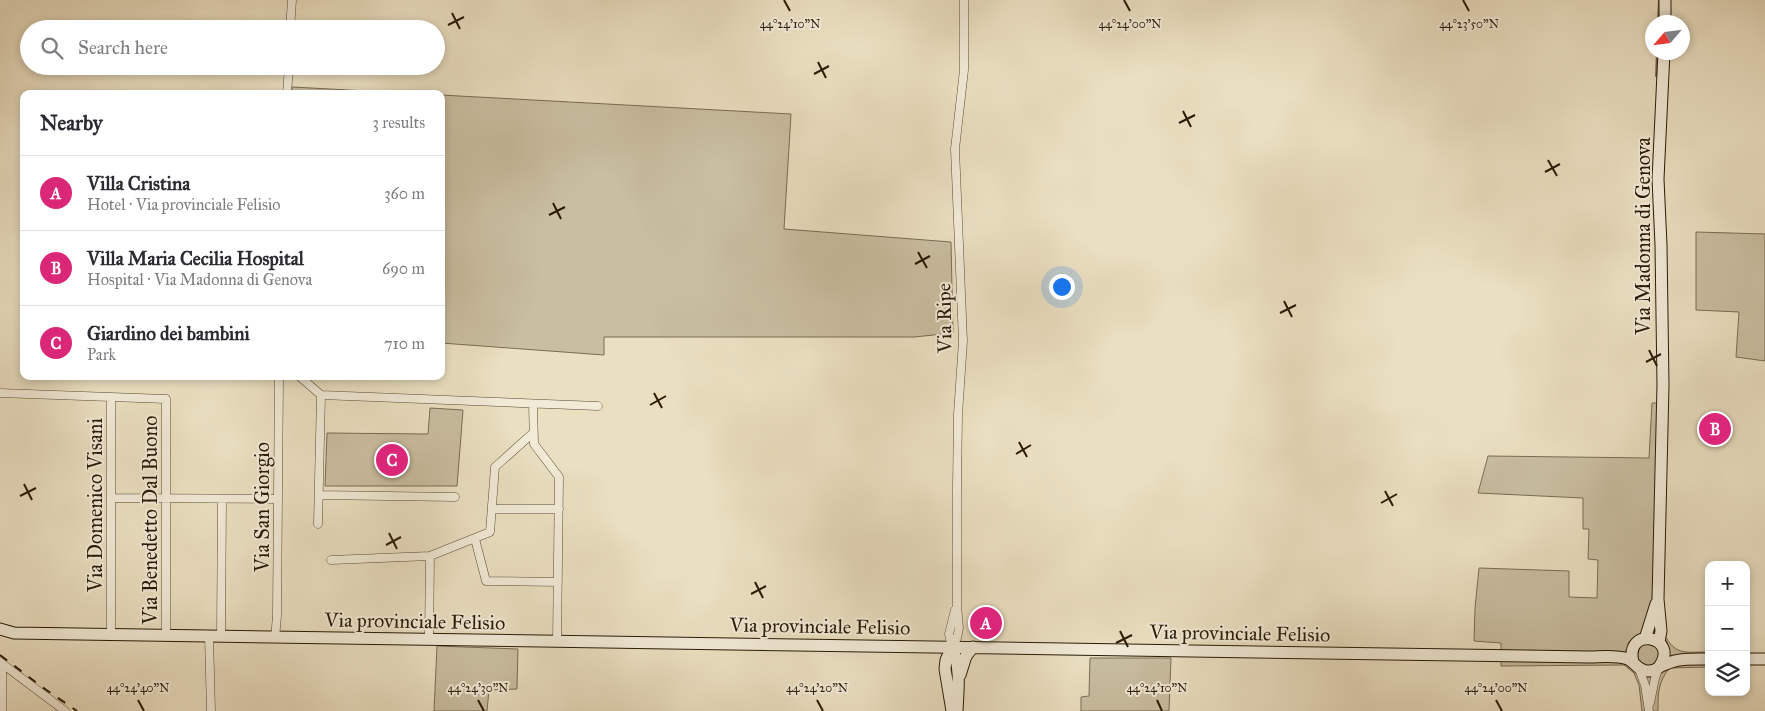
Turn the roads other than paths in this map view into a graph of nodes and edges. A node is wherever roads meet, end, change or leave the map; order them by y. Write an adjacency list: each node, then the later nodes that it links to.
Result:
1 (292, 0): 5 (street)
2 (964, 0): 43 (street, Via Ripe)
3 (1665, 0): 4 (main road)
4 (1665, 15)
5 (291, 20)
6 (1664, 60): 30 (main road, Via Madonna di Genova)
7 (288, 75): 8 (street)
8 (287, 90)
9 (279, 380): 22 (street, Via San Giorgio)
10 (304, 380): 12 (street)
11 (0, 393): 13 (street, Via Domenico Visani)
12 (321, 394): 14 (street); 17 (street)
13 (111, 397): 19 (street, Via Domenico Visani); 20 (street, Via Benedetto Dal Buono)
14 (533, 404): 15 (street); 16 (street)
15 (598, 406)
16 (533, 433): 23 (street); 24 (street)
17 (319, 495): 18 (street); 25 (street)
18 (455, 497)
19 (111, 498): 20 (street); 34 (street, Via Domenico Visani)
20 (166, 498): 21 (street); 35 (street, Via Benedetto Dal Buono)
21 (222, 499): 22 (street); 36 (street)
22 (278, 499): 37 (street, Via San Giorgio)
23 (492, 509): 24 (street); 26 (street)
24 (559, 509): 29 (street)
25 (318, 524)
26 (475, 539): 27 (street); 29 (street)
27 (430, 556): 28 (street); 39 (street)
28 (331, 560)
29 (558, 582): 40 (street)
30 (1658, 600): 38 (main road, Via Madonna di Genova); 41 (main road, Via Madonna di Genova)
31 (0, 621): 33 (main road, Via provinciale Felisio)
32 (0, 629): 33 (main road, Via provinciale Felisio)
33 (30, 632): 34 (main road, Via provinciale Felisio)
34 (111, 634): 35 (main road, Via provinciale Felisio)
35 (166, 635): 36 (main road, Via provinciale Felisio)
36 (215, 637): 37 (main road, Via provinciale Felisio); 59 (street)
37 (275, 638): 39 (main road, Via provinciale Felisio)
38 (1645, 638): 41 (main road); 45 (main road)
39 (429, 640): 40 (main road, Via provinciale Felisio)
40 (557, 642): 42 (main road, Via provinciale Felisio)
41 (1661, 645): 47 (main road); 53 (main road)
42 (900, 646): 43 (main road, Via provinciale Felisio); 54 (main road)
43 (952, 647): 44 (main road, Via provinciale Felisio); 54 (main road); 55 (main road)
44 (973, 648): 46 (main road, Via provinciale Felisio); 55 (main road)
45 (1632, 649): 46 (main road); 52 (main road)
46 (1610, 656): 52 (main road)
47 (1685, 659): 48 (main road); 53 (main road)
48 (1705, 659)
49 (1750, 659): 50 (main road)
50 (1765, 659)
51 (1, 663): 57 (street); 58 (street)
52 (1636, 666): 53 (main road); 56 (street)
53 (1659, 667): 56 (street)
54 (945, 669): 60 (main road)
55 (959, 676): 61 (main road)
56 (1649, 709)
57 (2, 711)
58 (65, 711)
59 (211, 711)
60 (952, 711)
61 (956, 711)

